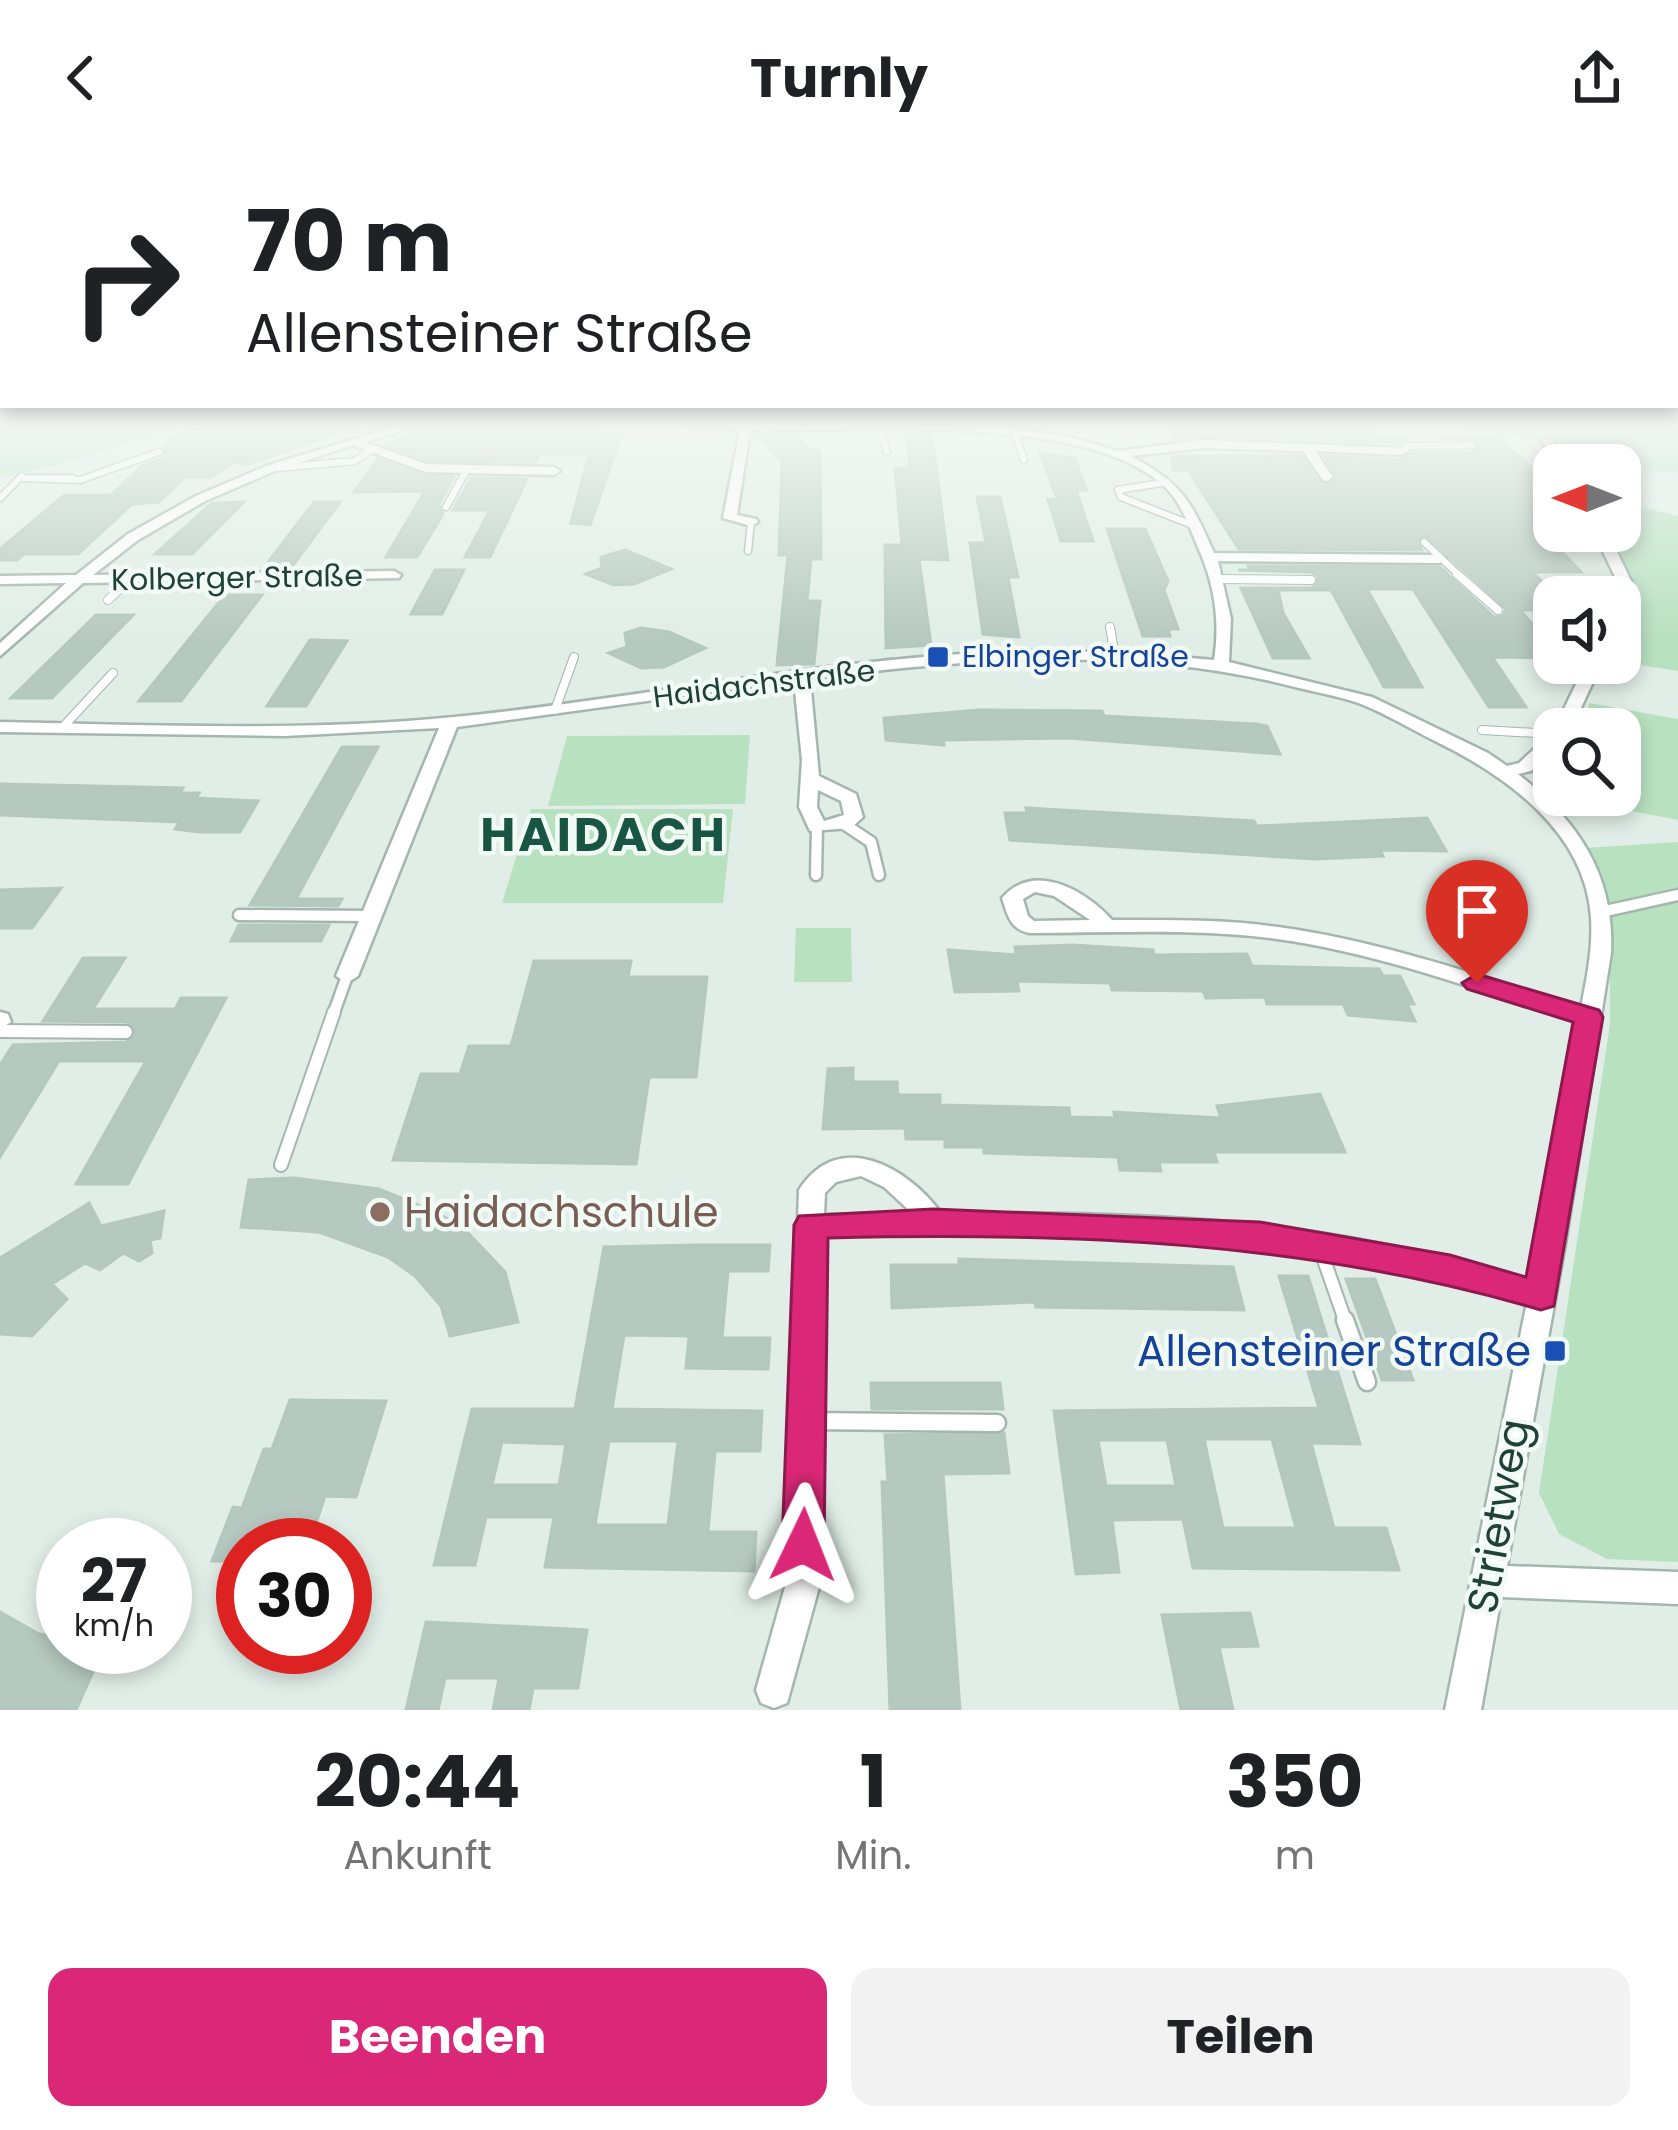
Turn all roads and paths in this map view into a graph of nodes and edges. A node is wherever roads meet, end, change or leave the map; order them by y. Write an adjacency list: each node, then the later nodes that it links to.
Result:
1 (217, 495): 14 (street)
2 (453, 495): 6 (lane)
3 (734, 495): 7 (street)
4 (1120, 495): 8 (lane)
5 (1176, 495): 8 (street)
6 (446, 507)
7 (751, 522): 10 (lane)
8 (1195, 526): 11 (street)
9 (1424, 542): 12 (lane)
10 (748, 550)
11 (1210, 557): 12 (street); 15 (street)
12 (1438, 559): 20 (lane)
13 (394, 575): 17 (street, Kolberger Straße)
14 (80, 579): 16 (street, Kolberger Straße); 17 (street, Kolberger Straße); 22 (street)
15 (1217, 579): 18 (lane); 25 (street)
16 (0, 580)
17 (129, 580): 19 (lane)
18 (1311, 580)
19 (109, 600)
20 (1498, 610)
21 (1110, 627): 23 (lane)
22 (0, 651)
23 (1115, 656): 25 (street, Haidachstraße); 27 (street, Haidachstraße)
24 (574, 657): 28 (lane)
25 (1221, 664): 35 (street, Haidachstraße)
26 (113, 673): 31 (lane)
27 (802, 679): 28 (street, Haidachstraße); 36 (street)
28 (555, 710): 29 (street, Haidachstraße)
29 (450, 723): 31 (street, Haidachstraße); 44 (street)
30 (0, 727): 31 (street, Haidachstraße)
31 (62, 728)
32 (1482, 730): 33 (lane)
33 (1533, 735)
34 (1533, 758): 35 (street)
35 (1506, 772): 42 (street, Strietweg)
36 (810, 779): 37 (street); 38 (street)
37 (844, 824): 38 (street); 40 (lane)
38 (817, 827): 39 (lane)
39 (816, 874)
40 (879, 875)
41 (1678, 895): 42 (lane)
42 (1601, 912): 47 (street, Strietweg)
43 (239, 915): 44 (lane)
44 (369, 916): 46 (street)
45 (1106, 926): 47 (street)
46 (347, 976): 50 (lane)
47 (1588, 1017): 54 (street, Strietweg)
48 (0, 1024): 49 (lane)
49 (126, 1032)
50 (281, 1165)
51 (933, 1222): 52 (street); 52 (street); 53 (street)
52 (811, 1225): 56 (street)
53 (1318, 1243): 54 (street); 55 (lane)
54 (1541, 1295): 58 (street, Strietweg)
55 (1366, 1382)
56 (807, 1420): 57 (lane); 60 (street)
57 (997, 1423)
58 (1486, 1581): 59 (street); 61 (street, Strietweg)
59 (1678, 1588)
60 (773, 1700)
61 (1463, 1710)

